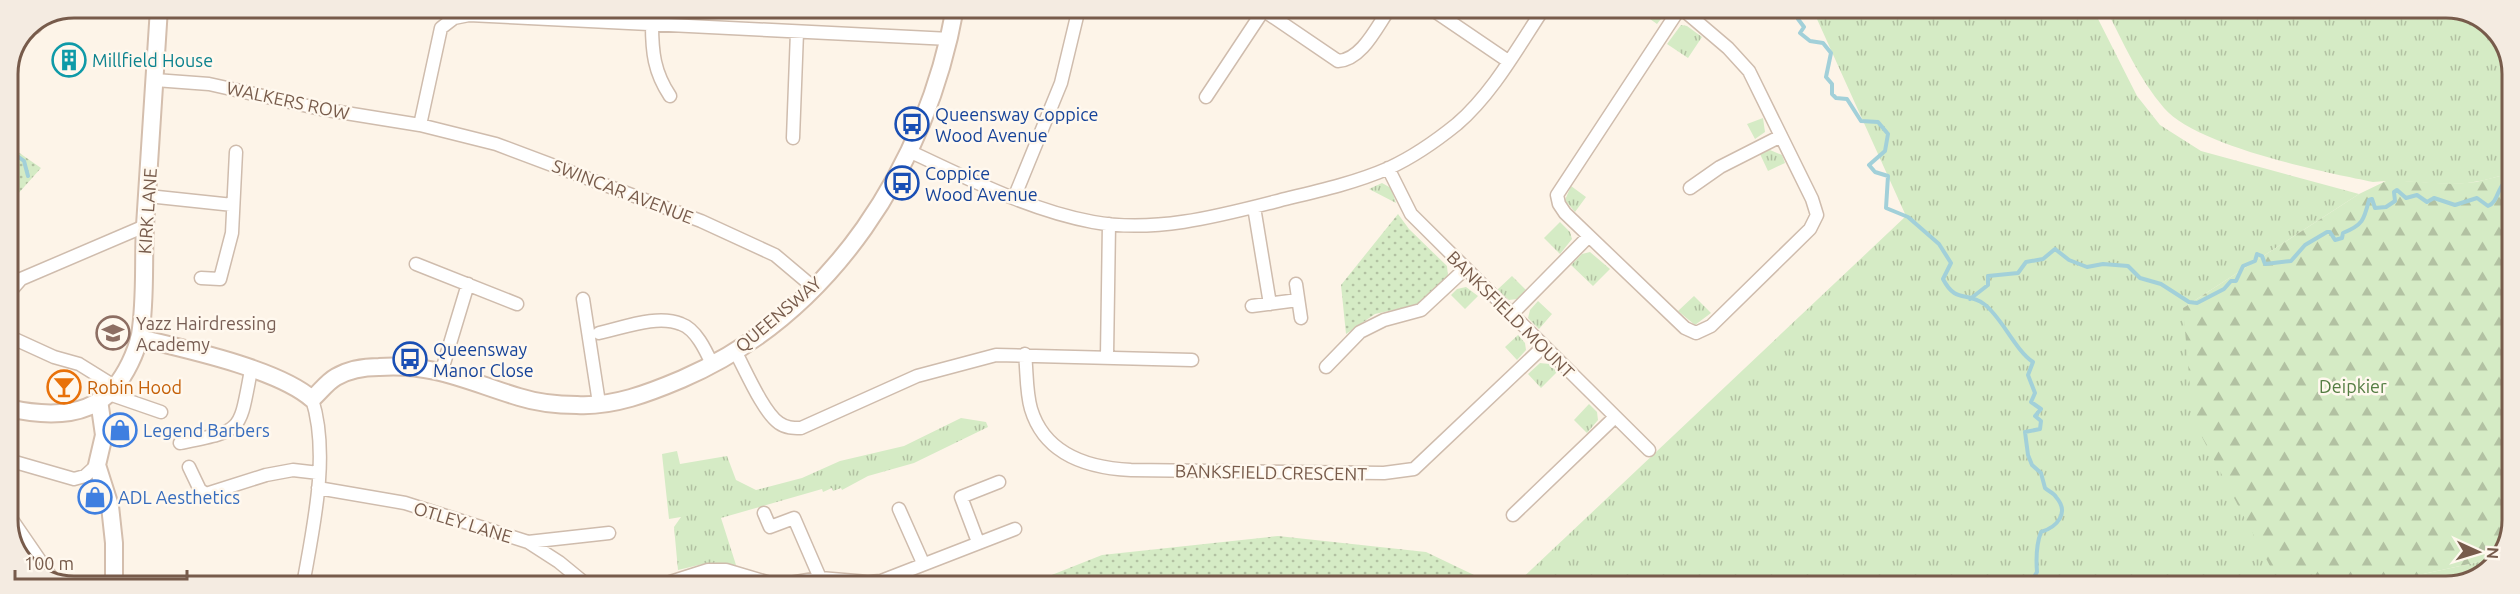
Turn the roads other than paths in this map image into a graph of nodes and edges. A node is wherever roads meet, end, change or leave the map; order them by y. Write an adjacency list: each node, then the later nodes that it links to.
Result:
1 (158, 18): 17 (street, KIRK LANE)
2 (454, 18): 20 (street)
3 (530, 18): 13 (street)
4 (953, 18): 15 (street, QUEENSWAY)
5 (1077, 18): 28 (street)
6 (1256, 18): 19 (street)
7 (1275, 18): 8 (street)
8 (1383, 18)
9 (1445, 18): 16 (street)
10 (1537, 18): 16 (street)
11 (1673, 18): 33 (street)
12 (1692, 18): 21 (street)
13 (652, 24): 14 (street); 18 (street)
14 (797, 32): 15 (street); 22 (street)
15 (950, 39): 24 (street, QUEENSWAY)
16 (1509, 61): 25 (street)
17 (155, 80): 20 (street, WALKERS ROW); 27 (street, KIRK LANE)
18 (670, 96)
19 (1206, 97)
20 (420, 125): 40 (street, SWINCAR AVENUE)
21 (1782, 136): 26 (street); 33 (street)
22 (793, 138)
23 (236, 152): 29 (street)
24 (911, 153): 28 (street); 40 (street, QUEENSWAY)
25 (1389, 168): 30 (street); 35 (street, BANKSFIELD MOUNT)
26 (1690, 188)
27 (148, 196): 29 (street); 32 (street, KIRK LANE)
28 (1014, 198): 31 (street)
29 (233, 205): 36 (street)
30 (1254, 207): 31 (street); 44 (street)
31 (1109, 224): 54 (street)
32 (145, 226): 37 (street); 49 (street, KIRK LANE)
33 (1589, 236): 46 (street)
34 (416, 264): 38 (street)
35 (1465, 269): 46 (street, BANKSFIELD MOUNT); 57 (street)
36 (201, 278)
37 (18, 282)
38 (468, 284): 43 (street); 59 (street)
39 (1296, 284): 42 (street)
40 (813, 288): 52 (street, QUEENSWAY)
41 (583, 299): 62 (street)
42 (1298, 300): 44 (street); 47 (street)
43 (517, 304)
44 (1270, 304): 45 (street)
45 (1252, 306)
46 (1511, 315): 51 (street, BANKSFIELD MOUNT)
47 (1301, 318)
48 (599, 333): 56 (street)
49 (139, 338): 58 (street); 60 (street, KIRK LANE)
50 (18, 341): 60 (street)
51 (1544, 346): 53 (street, BANKSFIELD CRESCENT); 65 (street, BANKSFIELD MOUNT)
52 (735, 351): 53 (street); 56 (street, QUEENSWAY)
53 (1025, 354): 54 (street)
54 (1107, 356): 55 (street)
55 (1192, 360)
56 (712, 364): 62 (street, QUEENSWAY)
57 (1326, 367)
58 (251, 370): 61 (street); 66 (street)
59 (442, 370): 61 (street, QUEENSWAY); 62 (street, QUEENSWAY)
60 (108, 394): 63 (street); 64 (street); 69 (street)
61 (312, 399): 71 (street)
62 (599, 403)
63 (18, 410)
64 (161, 412)
65 (1615, 417): 67 (street, BANKSFIELD MOUNT); 76 (street)
66 (180, 443)
67 (1649, 450)
68 (18, 463): 69 (street)
69 (97, 465): 84 (street)
70 (189, 467): 71 (street)
71 (319, 473): 73 (street)
72 (999, 482): 81 (street)
73 (318, 488): 80 (street, OTLEY LANE); 85 (street)
74 (899, 509): 82 (street)
75 (764, 513): 89 (street)
76 (1513, 515)
77 (1014, 529): 81 (street)
78 (19, 530): 83 (street)
79 (609, 533): 80 (street, OTLEY LANE)
80 (528, 542): 86 (street)
81 (978, 542): 82 (street)
82 (923, 563): 90 (street)
83 (45, 569)
84 (114, 576)
85 (304, 576)
86 (576, 576)
87 (689, 576): 88 (street)
88 (745, 576)
89 (819, 576)
90 (891, 576)

